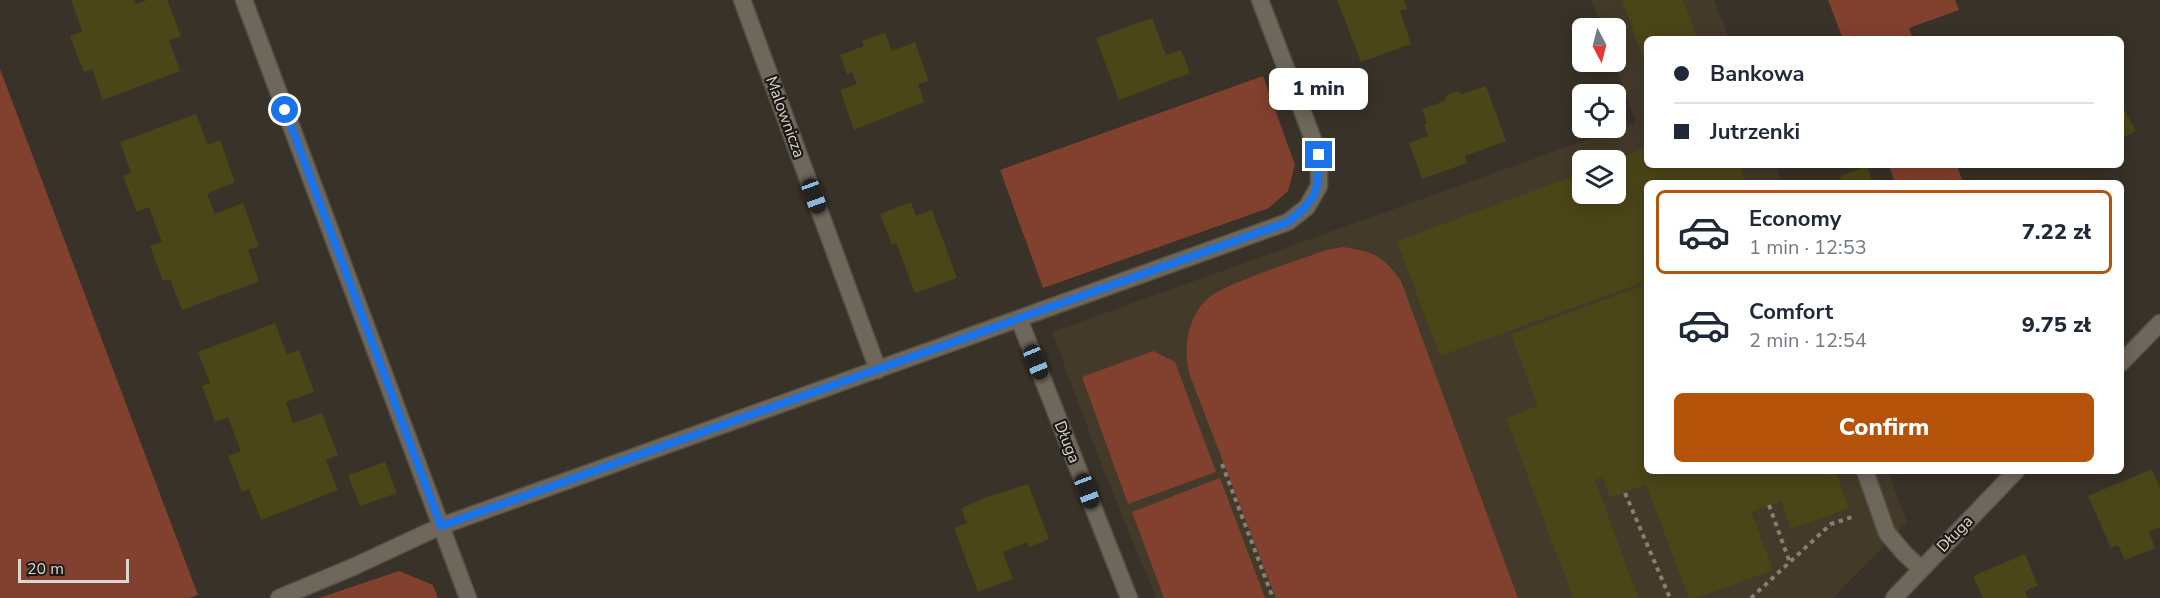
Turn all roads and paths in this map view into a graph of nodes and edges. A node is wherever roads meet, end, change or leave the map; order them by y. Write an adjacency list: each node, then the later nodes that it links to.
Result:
1 (244, 0): 14 (street)
2 (742, 0): 7 (street, Malownicza)
3 (1260, 0): 4 (street)
4 (1019, 319): 7 (street); 19 (street, Długa)
5 (2160, 323): 6 (street)
6 (2124, 360)
7 (879, 370): 14 (street)
8 (1222, 464): 20 (path)
9 (1866, 474): 13 (street)
10 (2013, 474): 16 (street, Długa)
11 (1625, 493): 21 (path)
12 (1769, 505): 15 (path)
13 (1878, 508): 15 (path); 16 (street)
14 (441, 526): 17 (street); 18 (street)
15 (1790, 562): 22 (path)
16 (1921, 569): 23 (street, Długa)
17 (279, 598)
18 (468, 598)
19 (1129, 598)
20 (1273, 598)
21 (1670, 598)
22 (1751, 598)
23 (1894, 598)

